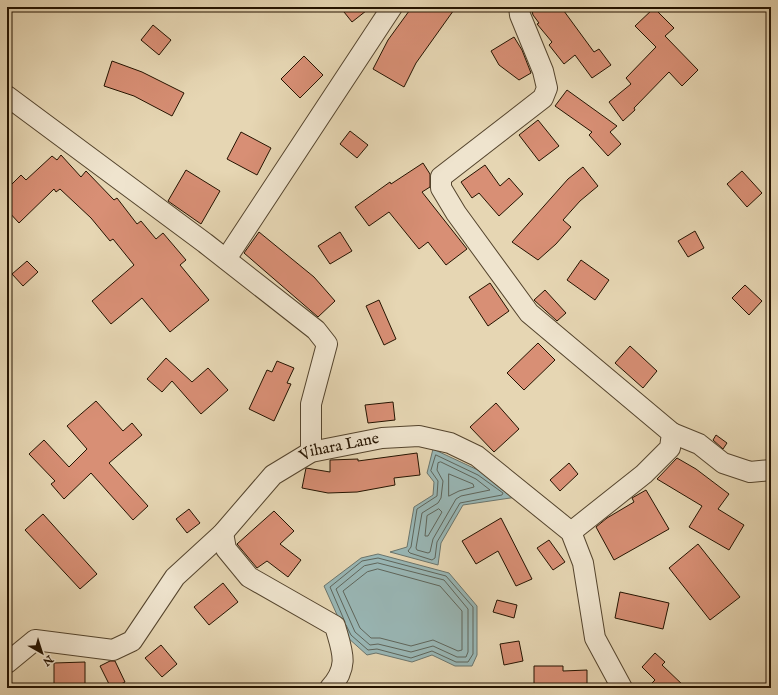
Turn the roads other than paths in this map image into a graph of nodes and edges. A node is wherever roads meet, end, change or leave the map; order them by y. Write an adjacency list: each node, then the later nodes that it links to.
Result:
1 (392, 7): 4 (street)
2 (519, 7): 5 (street)
3 (7, 96): 4 (street)
4 (226, 259): 6 (street)
5 (672, 433): 7 (street); 8 (street)
6 (312, 452): 8 (street, Vihara Lane); 9 (street, Vihara Lane)
7 (771, 470)
8 (571, 532): 12 (street)
9 (223, 533): 10 (street, Vihara Lane); 11 (street)
10 (7, 664)
11 (330, 688)
12 (622, 688)

